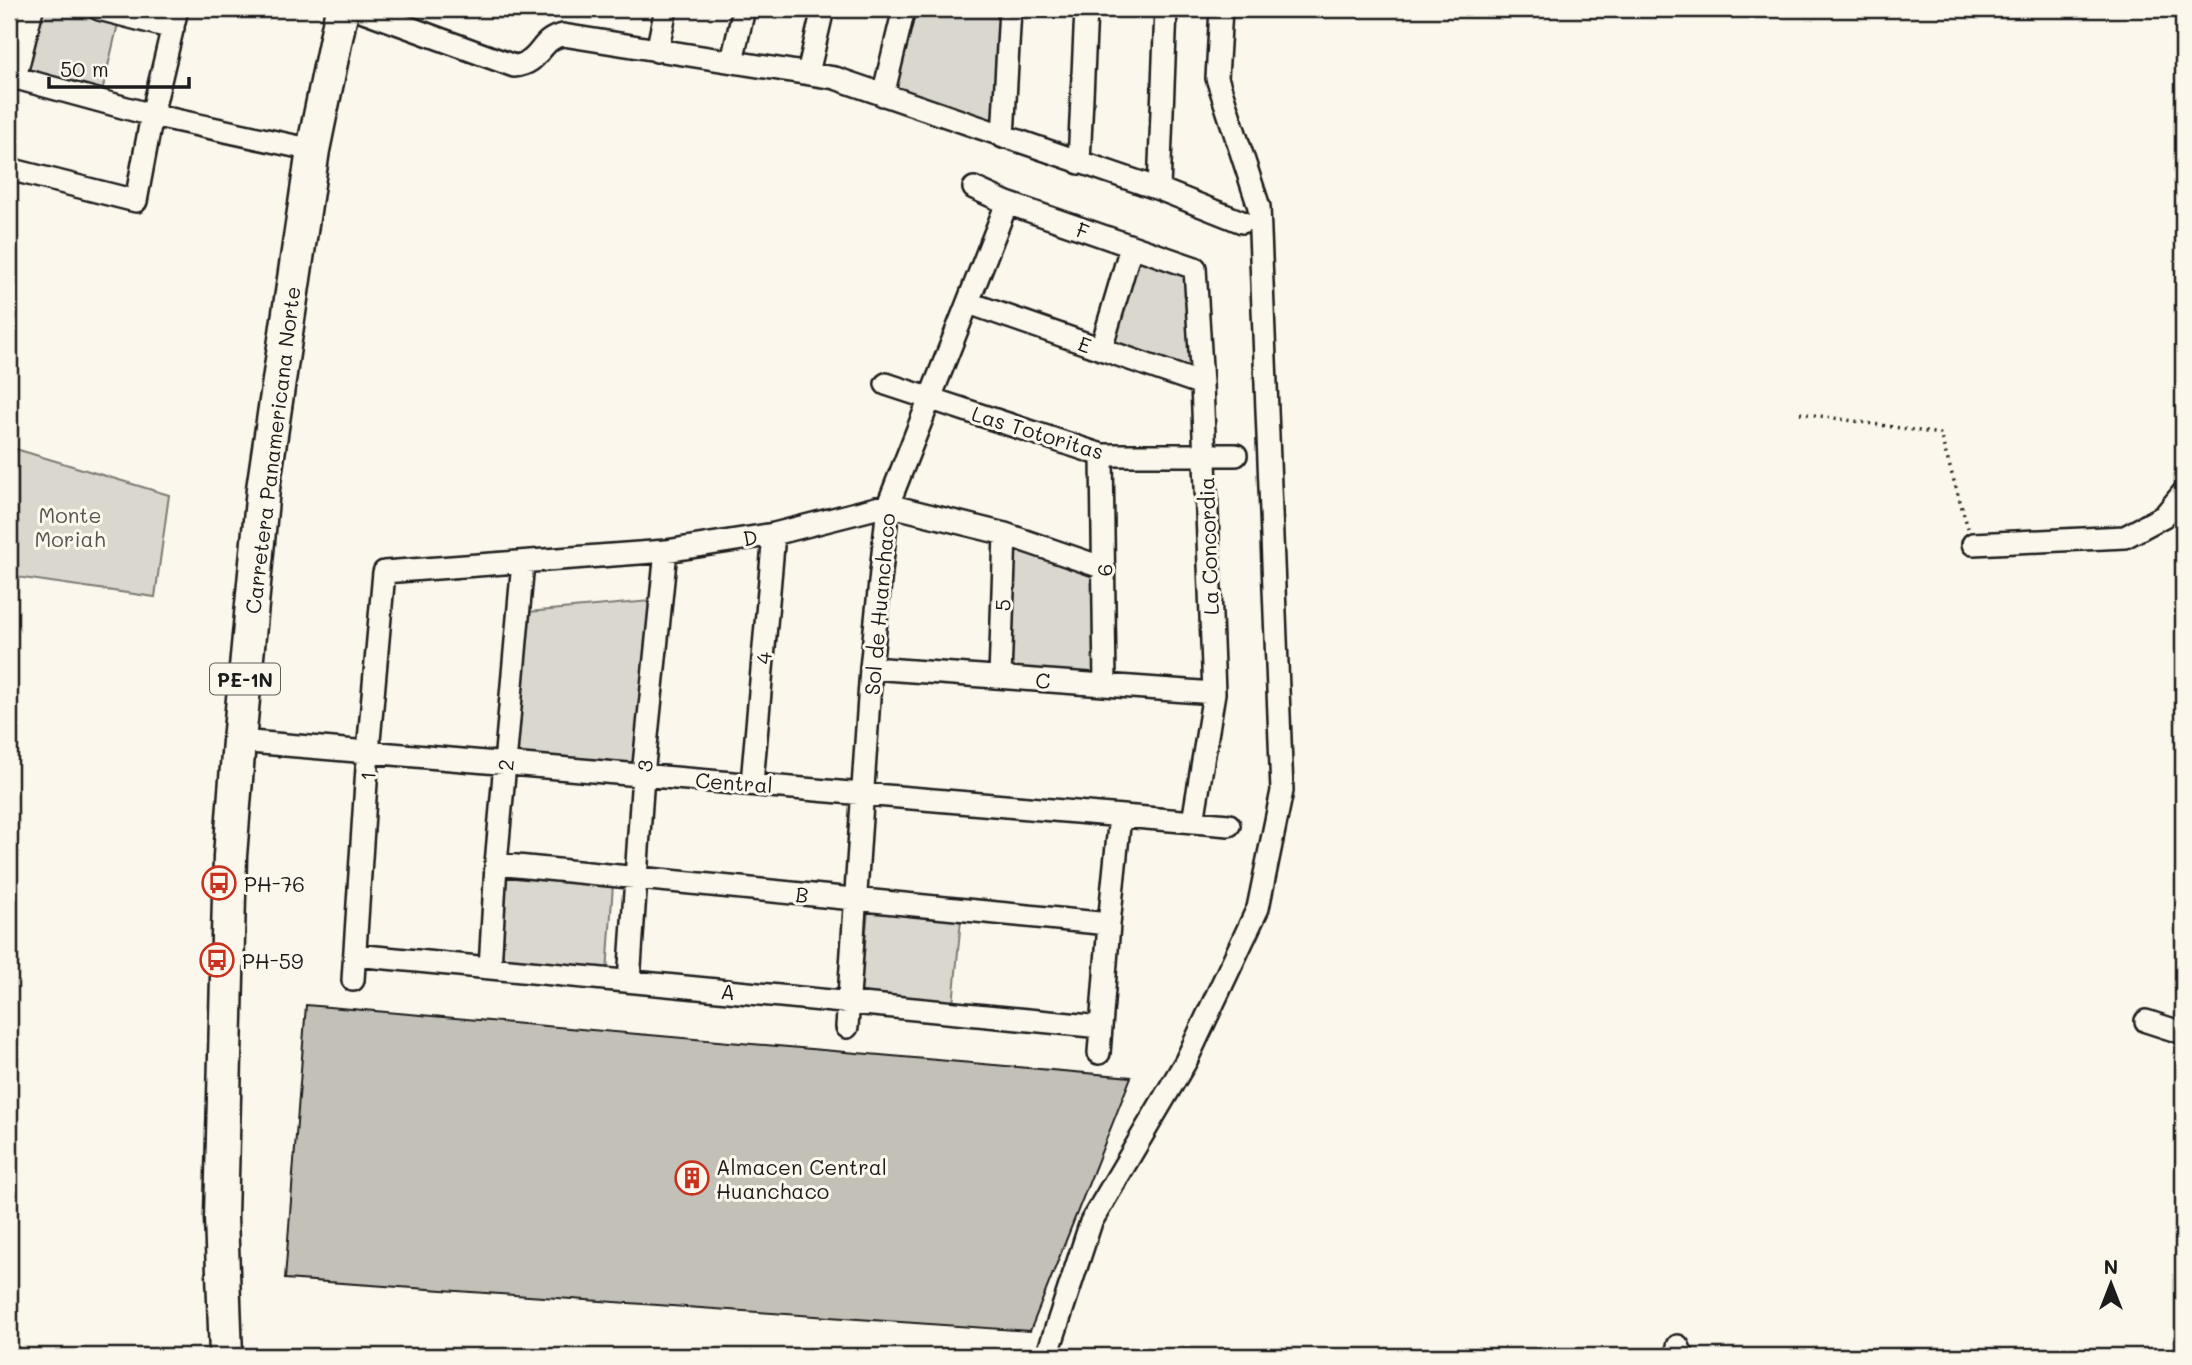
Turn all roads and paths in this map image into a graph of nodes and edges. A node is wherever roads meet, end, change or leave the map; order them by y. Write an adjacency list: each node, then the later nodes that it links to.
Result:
1 (32, 9): 17 (street)
2 (99, 9): 13 (street)
3 (342, 9): 21 (highway, Carretera Panamericana Norte / PE-1N)
4 (358, 9): 14 (street)
5 (666, 9): 14 (street)
6 (744, 9): 15 (street)
7 (823, 9): 16 (street)
8 (904, 9): 18 (street)
9 (1010, 9): 20 (street)
10 (1086, 9): 22 (street)
11 (1166, 9): 25 (street)
12 (1222, 9): 76 (street)
13 (175, 18): 19 (street)
14 (657, 51): 15 (street)
15 (732, 61): 16 (street)
16 (808, 73): 18 (street)
17 (12, 77): 19 (street)
18 (883, 95): 20 (street)
19 (152, 115): 21 (street); 23 (street)
20 (1003, 138): 22 (street)
21 (313, 150): 52 (highway, Carretera Panamericana Norte / PE-1N)
22 (1079, 163): 25 (street)
23 (9, 169)
24 (974, 188): 26 (street, F)
25 (1159, 189): 27 (street)
26 (1007, 203): 28 (street, F); 30 (street, Sol de Huanchaco)
27 (1242, 222)
28 (1131, 247): 29 (street, F); 31 (street)
29 (1195, 268): 33 (street, La Concordia)
30 (969, 303): 31 (street, E); 34 (street, Sol de Huanchaco)
31 (1101, 349): 33 (street, E)
32 (886, 384): 34 (street, Las Totoritas)
33 (1202, 384): 37 (street, La Concordia)
34 (930, 398): 36 (street, Las Totoritas); 40 (street, Sol de Huanchaco)
35 (1800, 413): 43 (path)
36 (1102, 455): 37 (street, Las Totoritas); 46 (street, 6)
37 (1205, 455): 38 (street, Las Totoritas); 51 (street, La Concordia)
38 (1236, 455)
39 (2183, 492): 43 (street)
40 (888, 505): 41 (street, D); 42 (street, D); 48 (street, Sol de Huanchaco)
41 (774, 534): 44 (street, D); 56 (street, 4)
42 (1005, 534): 46 (street, D); 49 (street, 5)
43 (1973, 544)
44 (666, 551): 45 (street, D); 55 (street, 3)
45 (523, 562): 47 (street, D); 54 (street, 2)
46 (1104, 568): 50 (street, 6)
47 (384, 572): 53 (street, 1)
48 (871, 668): 49 (street, C); 57 (street, Sol de Huanchaco)
49 (1000, 677): 50 (street, C)
50 (1105, 685): 51 (street, C)
51 (1214, 693): 59 (street, La Concordia)
52 (239, 741): 53 (street, Central); 75 (highway, Carretera Panamericana Norte / PE-1N)
53 (369, 752): 54 (street, Central); 65 (street, 1)
54 (505, 764): 55 (street, Central); 61 (street, 2)
55 (643, 775): 56 (street, Central); 62 (street, 3)
56 (752, 783): 57 (street, Central)
57 (864, 793): 58 (street, Central); 63 (street, Sol de Huanchaco)
58 (1120, 816): 59 (street, Central); 64 (street)
59 (1193, 822): 60 (street, Central)
60 (1229, 825)
61 (496, 864): 62 (street, B); 66 (street, 2)
62 (636, 878): 63 (street, B); 68 (street, 3)
63 (857, 900): 64 (street, B); 69 (street, Sol de Huanchaco)
64 (1108, 924): 72 (street)
65 (355, 955): 66 (street, A); 67 (street, 1)
66 (489, 968): 68 (street, A)
67 (353, 980)
68 (629, 981): 69 (street, A)
69 (849, 1003): 71 (street, Sol de Huanchaco); 72 (street, A)
70 (2147, 1021): 73 (street)
71 (847, 1027)
72 (1101, 1027): 74 (street)
73 (2183, 1033)
74 (1099, 1053)
75 (226, 1356)
76 (1047, 1356)

